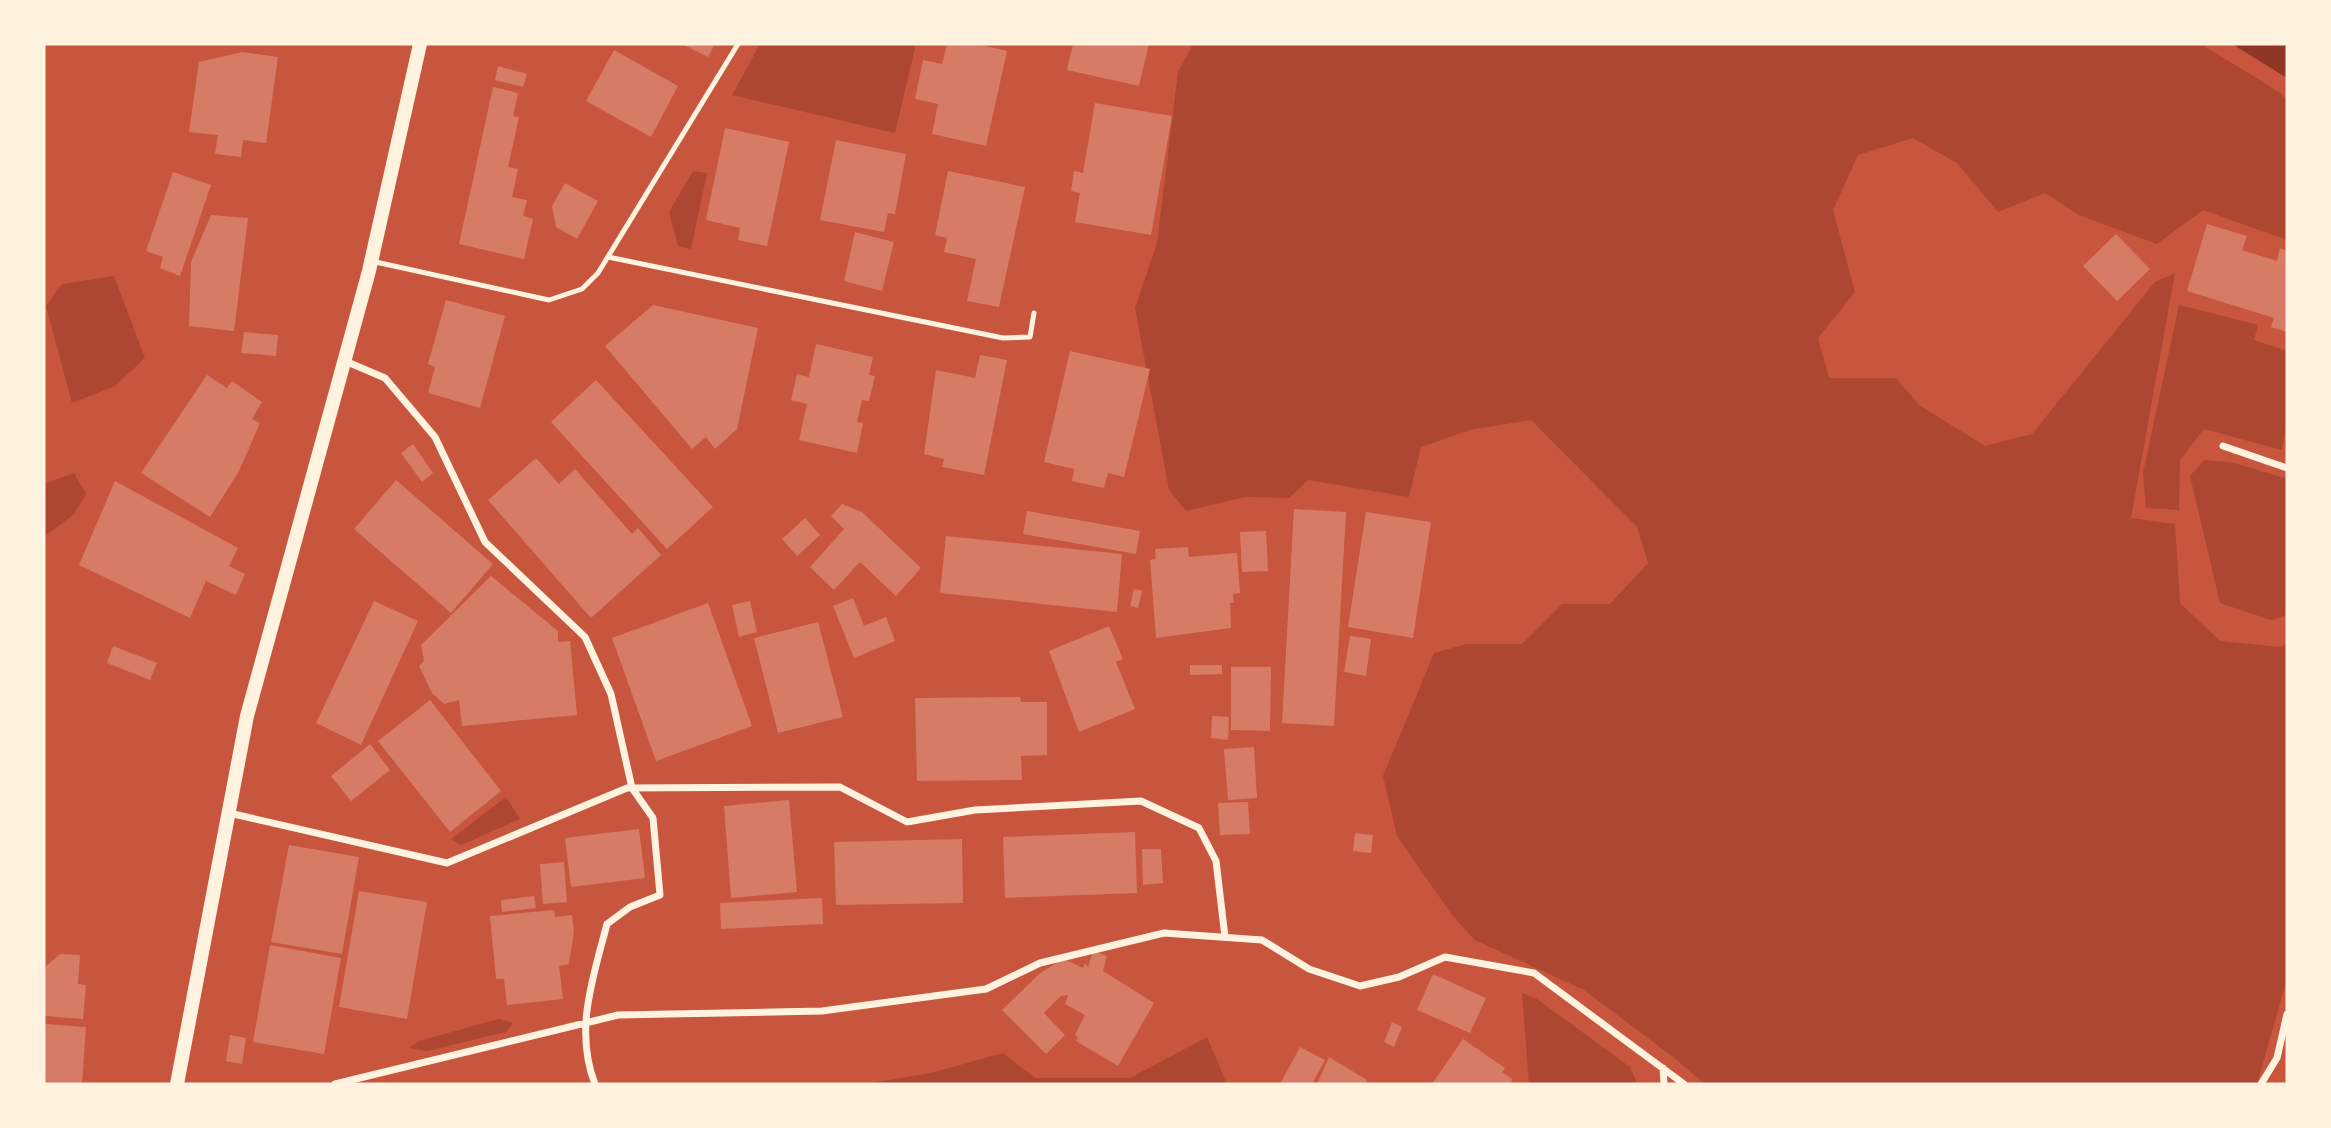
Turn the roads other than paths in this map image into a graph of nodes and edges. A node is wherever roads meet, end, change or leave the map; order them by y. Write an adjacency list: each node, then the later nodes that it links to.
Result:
1 (420, 44): 4 (main road)
2 (738, 44): 3 (lane)
3 (608, 257): 4 (lane); 5 (lane)
4 (371, 261): 6 (main road)
5 (1034, 313)
6 (344, 360): 9 (street); 10 (main road)
7 (2223, 446): 8 (street)
8 (2287, 468)
9 (632, 788): 10 (street); 11 (street); 13 (street)
10 (229, 813): 15 (main road)
11 (1225, 937): 13 (street); 14 (street)
12 (2287, 1014): 20 (street)
13 (584, 1023): 16 (street); 17 (street)
14 (1663, 1069): 18 (street); 19 (street)
15 (177, 1084)
16 (335, 1084)
17 (595, 1084)
18 (1664, 1084)
19 (1684, 1084)
20 (2261, 1084)

